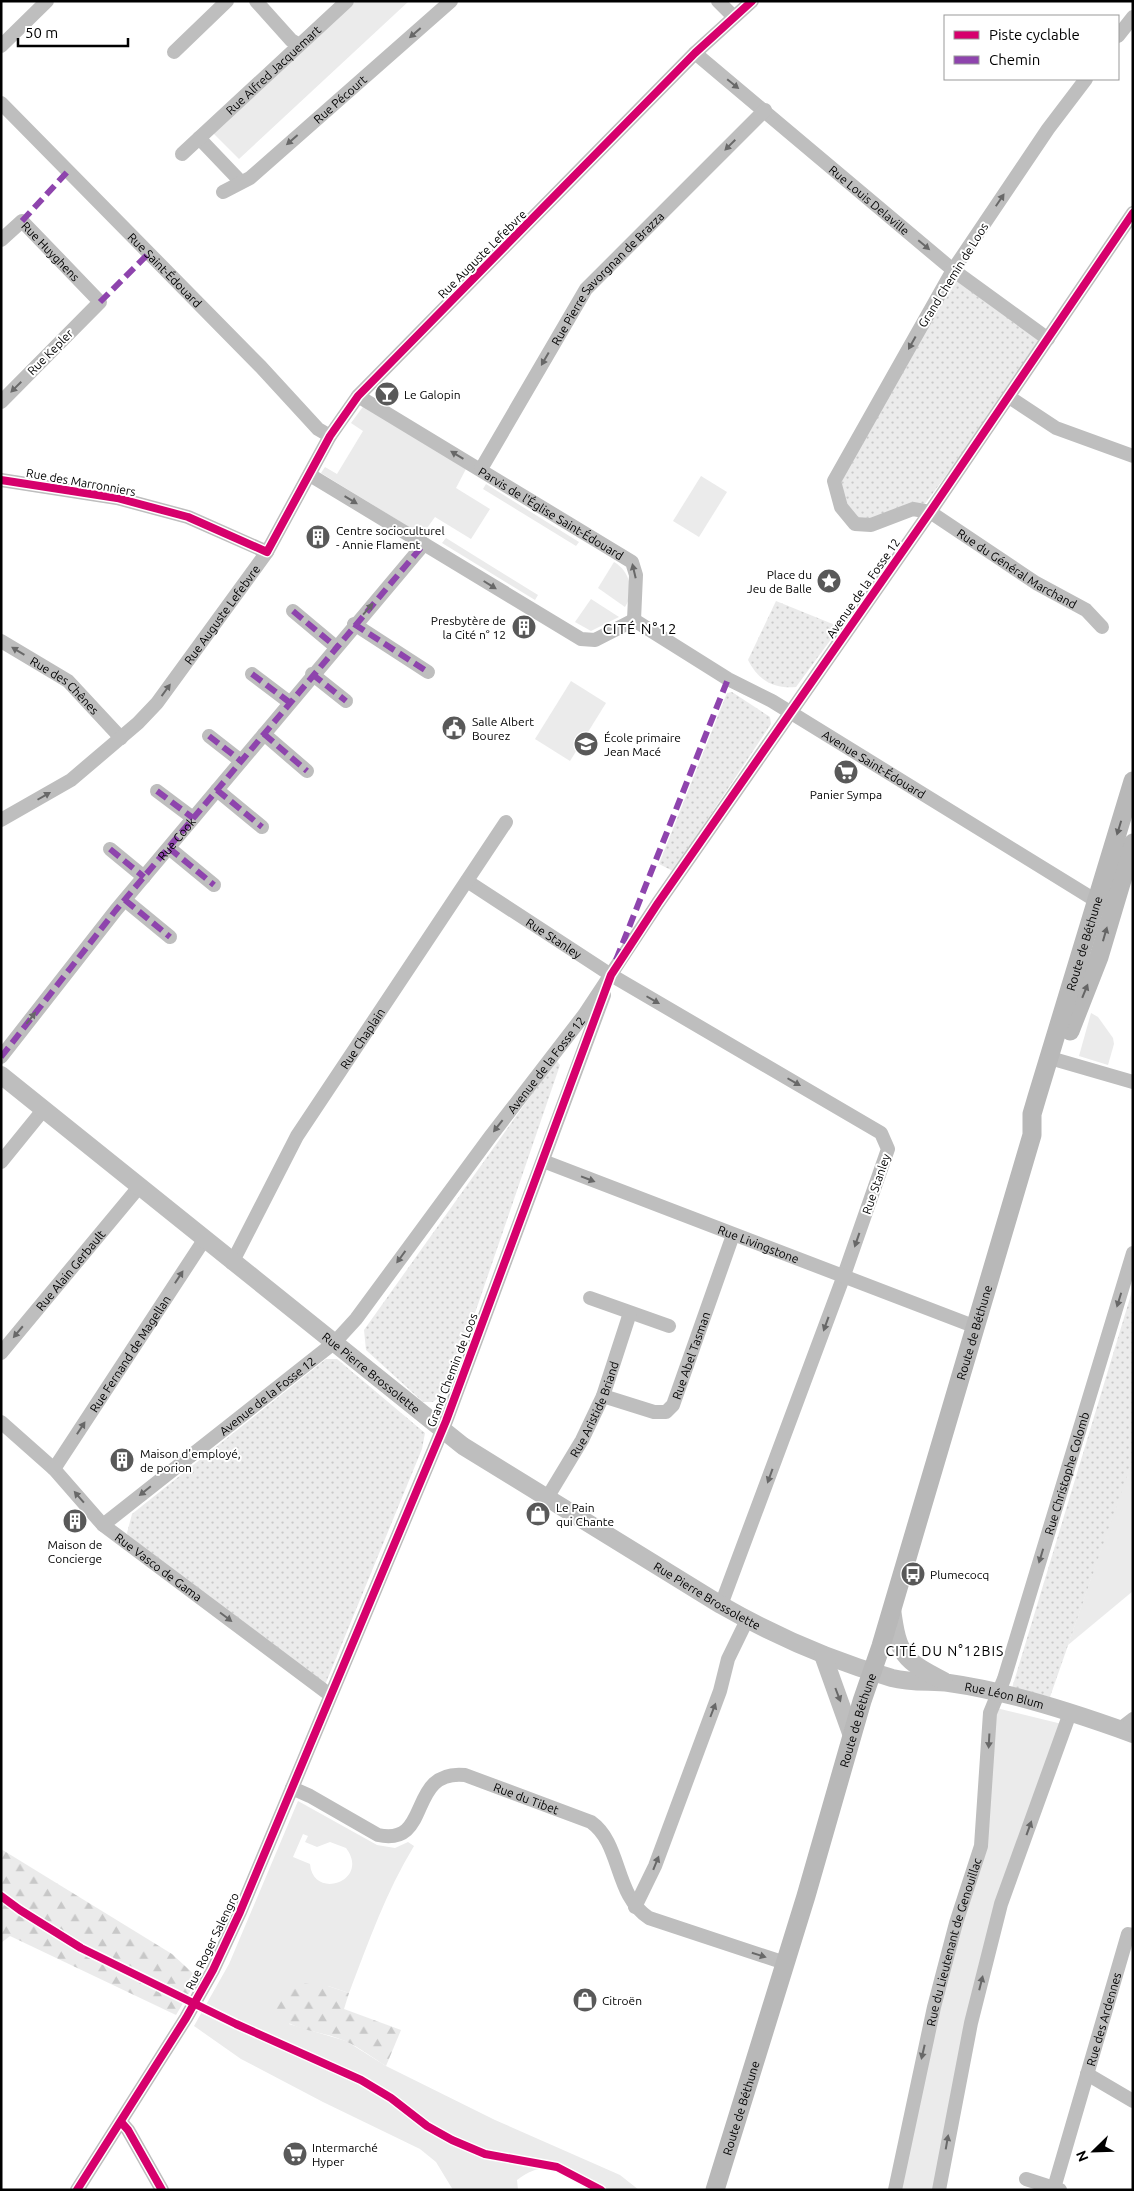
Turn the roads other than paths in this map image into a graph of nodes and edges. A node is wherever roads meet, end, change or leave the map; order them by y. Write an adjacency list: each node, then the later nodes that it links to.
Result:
1 (46, 1): 12 (street)
2 (228, 1): 13 (street)
3 (256, 1): 11 (street)
4 (347, 1): 11 (street, Rue Alfred Jacquemart)
5 (451, 1): 20 (street, Rue Pécourt, one-way to 20)
6 (718, 1): 8 (street)
7 (752, 1): 8 (street, Rue Auguste Lefebvre)
8 (733, 16): 14 (street, Rue Auguste Lefebvre)
9 (1133, 16): 10 (street)
10 (1119, 35)
11 (299, 45): 18 (street, Rue Alfred Jacquemart)
12 (1, 46)
13 (174, 52)
14 (695, 53): 17 (street, Rue Louis Delaville, one-way to 17); 27 (street, Rue Auguste Lefebvre)
15 (1085, 80): 24 (street, Grand Chemin de Loos, one-way to 15)
16 (1, 103): 30 (street, Rue Saint-Édouard)
17 (765, 110): 24 (street, Rue Louis Delaville, one-way to 24); 32 (street, Rue Pierre Savorgnan de Brazza, one-way to 32)
18 (199, 138): 19 (street, Rue Alfred Jacquemart); 20 (street)
19 (182, 154)
20 (241, 182): 21 (street, Rue Pécourt)
21 (223, 192)
22 (1133, 213): 26 (street, Avenue de la Fosse 12)
23 (1, 240): 25 (street, Rue Huyghens)
24 (953, 270): 26 (street, Rue Louis Delaville); 35 (street, Grand Chemin de Loos, one-way to 35)
25 (100, 302): 29 (street, Rue Kepler, one-way to 29)
26 (1048, 339): 28 (street, Avenue de la Fosse 12)
27 (358, 396): 30 (street, Rue Auguste Lefebvre); 32 (street, Parvis de l'Église Saint-Édouard, one-way to 27)
28 (1009, 397): 31 (street); 35 (street, Avenue de la Fosse 12)
29 (1, 402)
30 (330, 436): 33 (street, Rue Auguste Lefebvre)
31 (1133, 456)
32 (481, 469): 39 (street, Parvis de l'Église Saint-Édouard, one-way to 32)
33 (310, 475): 36 (street, one-way to 36); 37 (street, Rue Auguste Lefebvre)
34 (1, 480): 37 (street, Rue des Marronniers)
35 (930, 512): 41 (street, Rue du Général Marchand); 49 (street, Avenue de la Fosse 12)
36 (424, 544): 39 (street, one-way to 39); 40 (street, Rue Cook, one-way to 36)
37 (267, 552): 52 (street, Rue Auguste Lefebvre, one-way to 37)
38 (293, 611): 43 (street)
39 (634, 620): 49 (street, Avenue Saint-Édouard)
40 (354, 624): 43 (street, Rue Cook); 44 (street)
41 (1102, 627)
42 (1, 641): 52 (street, Rue des Chênes, one-way to 42)
43 (336, 647): 46 (street, Rue Cook)
44 (428, 672)
45 (252, 674): 48 (street)
46 (312, 674): 47 (street); 48 (street, Rue Cook)
47 (346, 701)
48 (289, 702): 50 (street, Rue Cook)
49 (790, 713): 69 (street, Avenue Saint-Édouard); 71 (street, Avenue de la Fosse 12)
50 (264, 734): 53 (street, Rue Cook); 54 (street)
51 (209, 736): 53 (street)
52 (120, 738): 59 (street, Rue Auguste Lefebvre, one-way to 52)
53 (241, 761): 56 (street, Rue Cook)
54 (307, 771)
55 (1133, 781): 69 (main road, Route de Béthune, one-way to 69)
56 (217, 790): 58 (street, Rue Cook); 61 (street)
57 (158, 791): 58 (street)
58 (193, 818): 63 (street, Rue Cook)
59 (1, 820)
60 (506, 822): 66 (street, Rue Chaplain)
61 (262, 827)
62 (1133, 843): 69 (main road, Route de Béthune)
63 (169, 848): 65 (street, Rue Cook); 67 (street)
64 (110, 849): 65 (street)
65 (144, 877): 68 (street, Rue Cook)
66 (467, 881): 71 (street, Rue Stanley); 83 (street, Rue Chaplain)
67 (214, 885)
68 (125, 900): 70 (street); 72 (street, Rue Cook, one-way to 68)
69 (1104, 906): 73 (main road, Route de Béthune)
70 (170, 937)
71 (611, 976): 77 (street, Grand Chemin de Loos); 84 (street, Rue Stanley, one-way to 84); 89 (street, Avenue de la Fosse 12, one-way to 89)
72 (1, 1057)
73 (1055, 1059): 75 (street); 88 (main road, Route de Béthune)
74 (1, 1075): 76 (street, Rue Pierre Brossolette)
75 (1133, 1082)
76 (44, 1109): 78 (street); 79 (street, Rue Pierre Brossolette)
77 (543, 1161): 80 (street, Rue Livingstone, one-way to 80); 93 (street, Grand Chemin de Loos)
78 (1, 1162)
79 (139, 1187): 81 (street, Rue Pierre Brossolette); 90 (street, Rue Alain Gerbault, one-way to 90)
80 (733, 1235): 84 (street, Rue Livingstone); 91 (street, Rue Abel Tasman)
81 (204, 1240): 83 (street, Rue Pierre Brossolette); 94 (street, Rue Fernand de Magellan, one-way to 81)
82 (1133, 1253): 103 (street, Rue Christophe Colomb, one-way to 103)
83 (232, 1263): 89 (street, Rue Pierre Brossolette)
84 (843, 1278): 88 (street, Rue Livingstone); 97 (street, Rue Stanley, one-way to 97)
85 (590, 1298): 86 (street)
86 (630, 1313): 87 (street); 91 (street, Rue Aristide Briand)
87 (669, 1326)
88 (976, 1328): 98 (main road, Route de Béthune)
89 (335, 1342): 93 (street, Rue Pierre Brossolette); 96 (street, Avenue de la Fosse 12, one-way to 96)
90 (1, 1353)
91 (603, 1396): 95 (street, Rue Aristide Briand)
92 (1, 1422): 94 (street, Rue Vasco de Gama)
93 (441, 1430): 95 (street, Rue Pierre Brossolette); 104 (street, Grand Chemin de Loos)
94 (54, 1468): 96 (street, Rue Vasco de Gama, one-way to 94)
95 (547, 1498): 97 (street, Rue Pierre Brossolette)
96 (103, 1525): 104 (street, Rue Vasco de Gama, one-way to 104)
97 (721, 1605): 99 (street, Rue Pierre Brossolette)
98 (892, 1607): 101 (main road, Route de Béthune); 102 (street)
99 (747, 1620): 100 (street, Rue Pierre Brossolette); 110 (street, one-way to 99)
100 (823, 1655): 101 (street, Rue Pierre Brossolette); 107 (street, one-way to 107)
101 (873, 1672): 102 (street, Rue Léon Blum); 107 (main road, Route de Béthune)
102 (949, 1683): 103 (street, Rue Léon Blum)
103 (998, 1693): 105 (street, Rue Léon Blum); 121 (street, Rue du Lieutenant de Genouillac, one-way to 121)
104 (330, 1695): 108 (street, Grand Chemin de Loos)
105 (1070, 1713): 106 (street, Rue Léon Blum); 122 (street, one-way to 105)
106 (1128, 1727)
107 (852, 1736): 112 (main road, Route de Béthune)
108 (300, 1768): 109 (street, Rue Roger Salengro)
109 (292, 1788): 110 (street, Rue du Tibet); 115 (street, Rue Roger Salengro)
110 (635, 1907): 112 (street, one-way to 112)
111 (1131, 1934): 113 (street, Rue des Ardennes)
112 (785, 1962): 120 (main road, Route de Béthune)
113 (1087, 2074): 114 (street, Rue des Ardennes); 117 (street, Rue des Ardennes)
114 (1133, 2101)
115 (120, 2122): 118 (street, Rue Roger Salengro); 119 (street)
116 (1026, 2179): 117 (street)
117 (1057, 2189)
118 (78, 2190)
119 (162, 2190)
120 (715, 2190)
121 (895, 2190)
122 (939, 2190)

